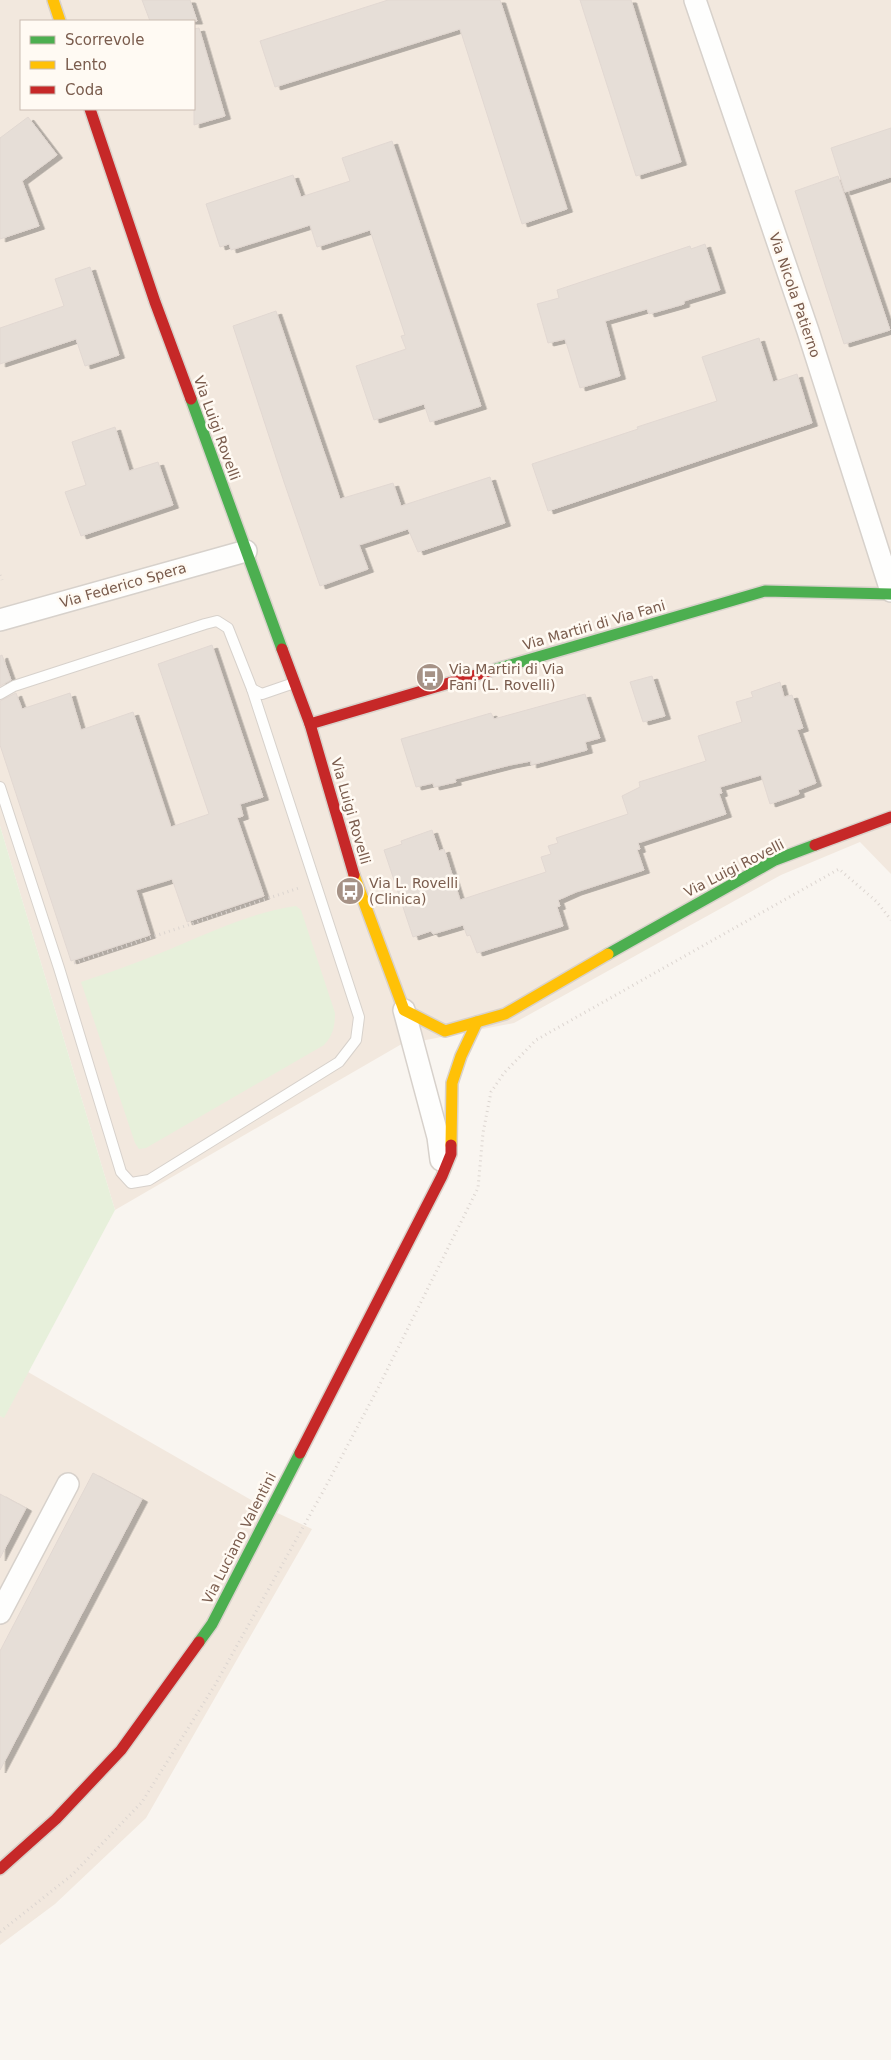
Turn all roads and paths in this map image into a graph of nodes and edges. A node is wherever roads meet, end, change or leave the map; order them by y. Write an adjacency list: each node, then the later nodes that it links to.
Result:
1 (53, 0): 3 (street)
2 (695, 0): 8 (street, Via Nicola Patierno)
3 (60, 20)
4 (90, 110): 5 (street, Via Luigi Rovelli)
5 (246, 551): 9 (street, Via Federico Spera); 10 (street, Via Luigi Rovelli)
6 (0, 575): 7 (path)
7 (2, 580)
8 (891, 592): 13 (street, Via Martiri di Via Fani)
9 (0, 620)
10 (295, 683): 11 (lane); 13 (street, Via Luigi Rovelli)
11 (252, 689): 12 (lane); 16 (lane)
12 (0, 694)
13 (310, 724): 19 (street, Via Luigi Rovelli)
14 (0, 787): 18 (lane)
15 (891, 817): 20 (street, Via Luigi Rovelli)
16 (316, 882): 18 (path); 18 (lane)
17 (891, 920): 26 (path)
18 (59, 968)
19 (404, 1010): 20 (street, Via Luigi Rovelli); 21 (street)
20 (477, 1022): 21 (street, Via Luciano Valentini)
21 (442, 1176): 25 (street, Via Luciano Valentini)
22 (68, 1484): 23 (street)
23 (7, 1583): 24 (street)
24 (0, 1613)
25 (0, 1869)
26 (0, 1932)

